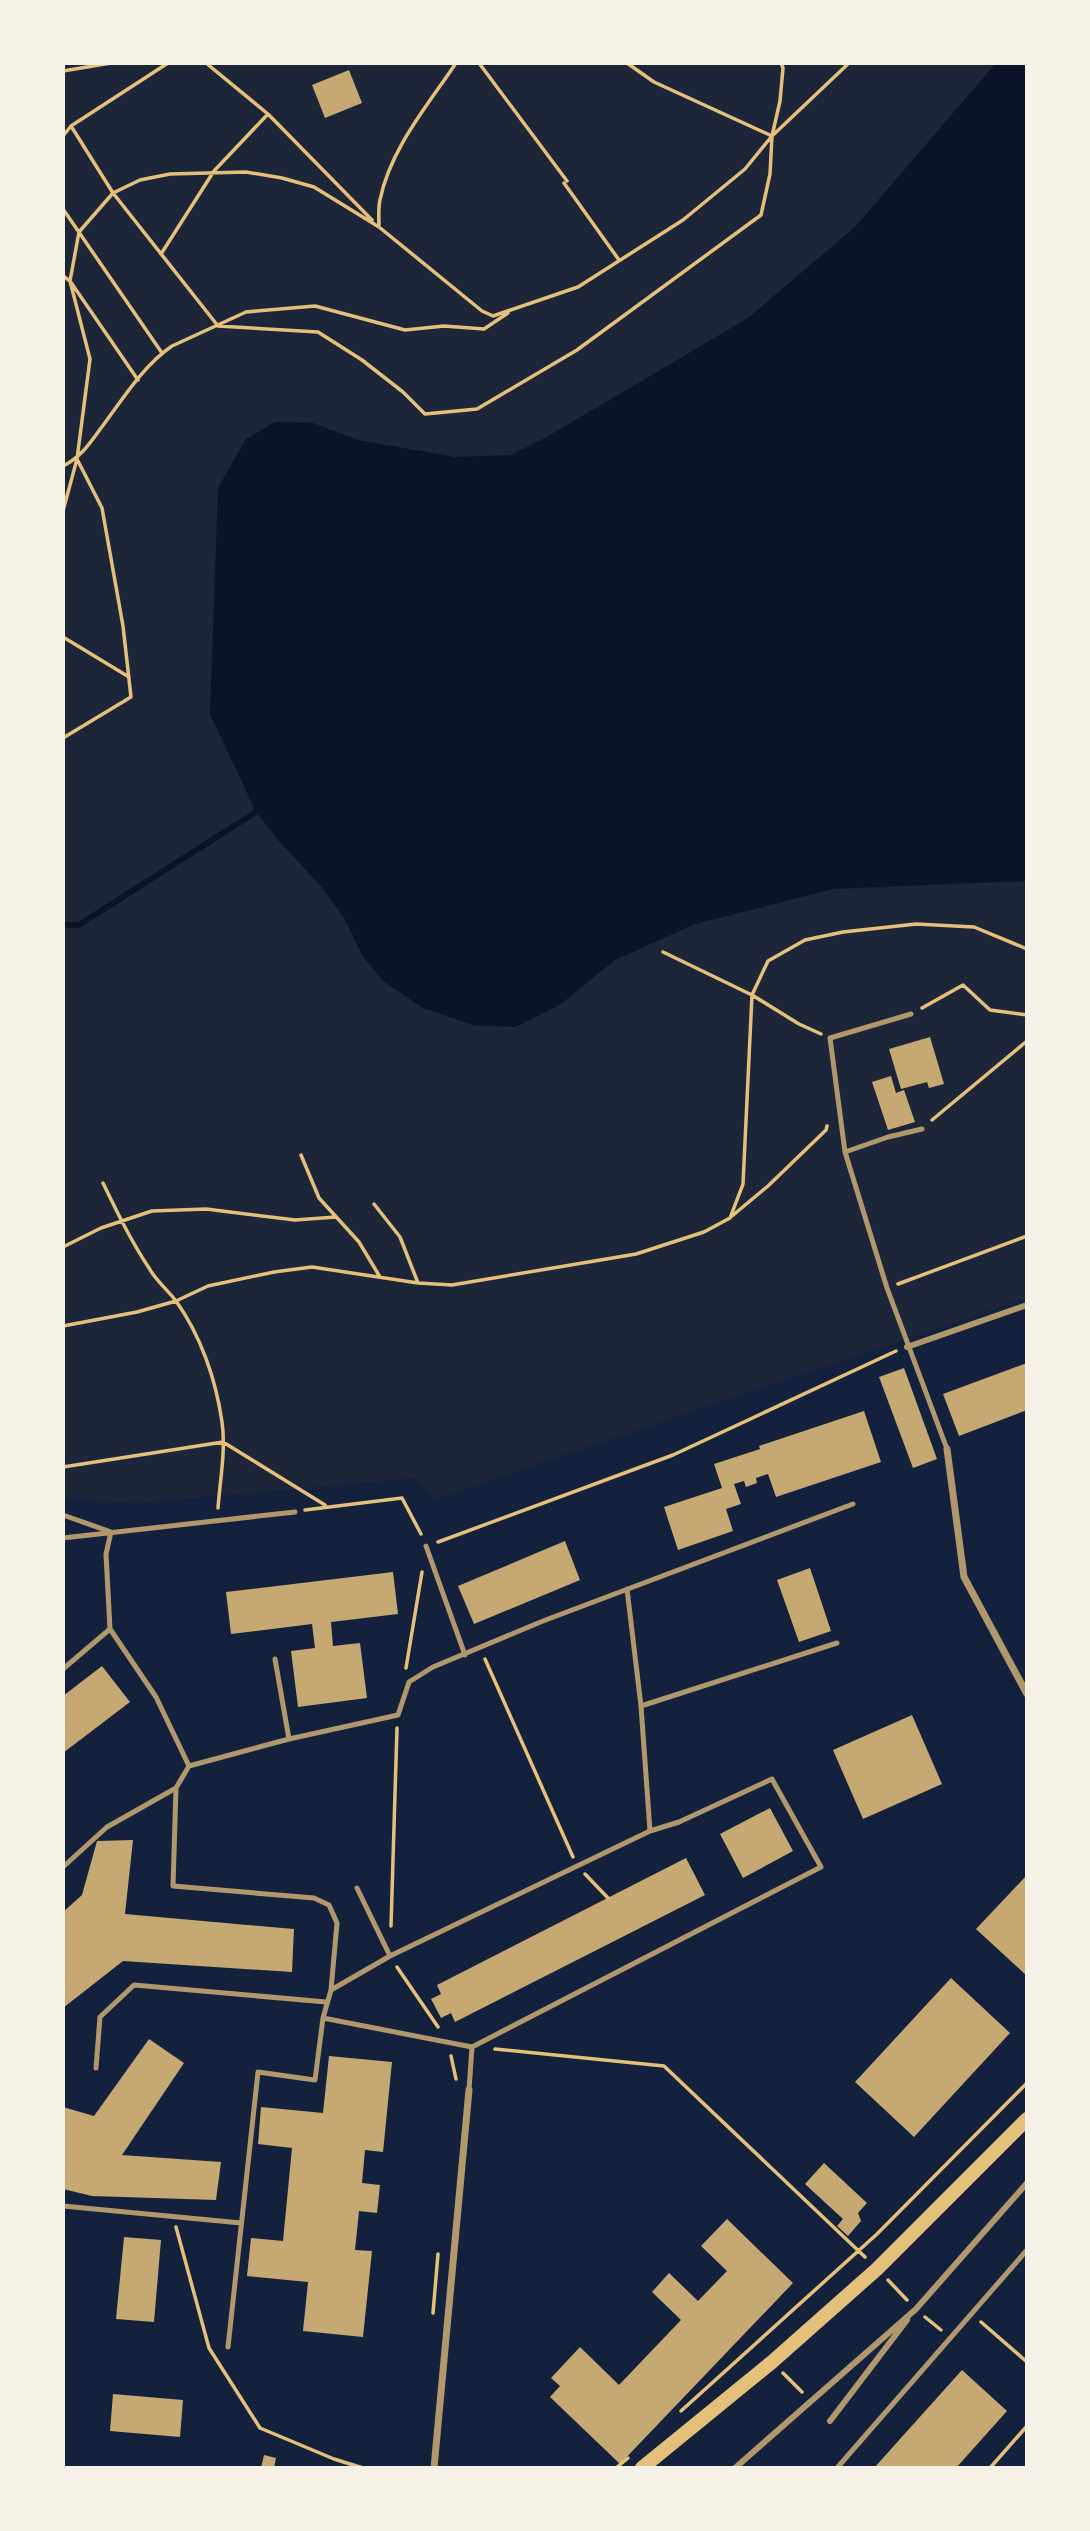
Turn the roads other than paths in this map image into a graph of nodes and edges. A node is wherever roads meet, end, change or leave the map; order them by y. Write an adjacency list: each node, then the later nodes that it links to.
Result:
1 (911, 1014): 3 (lane)
2 (922, 1129): 3 (lane)
3 (845, 1152): 5 (lane)
4 (1027, 1306): 5 (street)
5 (908, 1347): 6 (lane)
6 (947, 1450): 19 (street)
7 (853, 1504): 13 (lane)
8 (295, 1512): 10 (lane)
9 (63, 1515): 10 (lane)
10 (111, 1532): 11 (lane); 14 (lane)
11 (63, 1538)
12 (426, 1546): 16 (lane)
13 (627, 1589): 16 (lane); 20 (lane)
14 (110, 1629): 18 (lane); 22 (lane)
15 (837, 1643): 20 (lane)
16 (465, 1655): 21 (lane)
17 (275, 1659): 21 (lane)
18 (63, 1669)
19 (1027, 1694)
20 (641, 1706): 24 (lane)
21 (289, 1739): 22 (lane)
22 (189, 1766): 23 (lane)
23 (176, 1788): 25 (lane); 28 (lane)
24 (650, 1831): 27 (lane); 31 (lane)
25 (63, 1867)
26 (357, 1888): 27 (lane)
27 (390, 1956): 28 (lane)
28 (331, 1990): 29 (lane)
29 (326, 2002): 30 (lane); 32 (lane)
30 (323, 2018): 31 (lane); 37 (lane)
31 (472, 2047): 33 (lane)
32 (96, 2068)
33 (470, 2090): 42 (street)
34 (1027, 2119): 43 (main road)
35 (1027, 2183): 39 (street)
36 (63, 2206): 37 (lane)
37 (241, 2223): 40 (lane)
38 (1027, 2250): 45 (lane)
39 (916, 2309): 41 (street); 44 (street)
40 (229, 2347)
41 (830, 2421)
42 (434, 2468)
43 (642, 2468)
44 (734, 2468)
45 (837, 2468)

